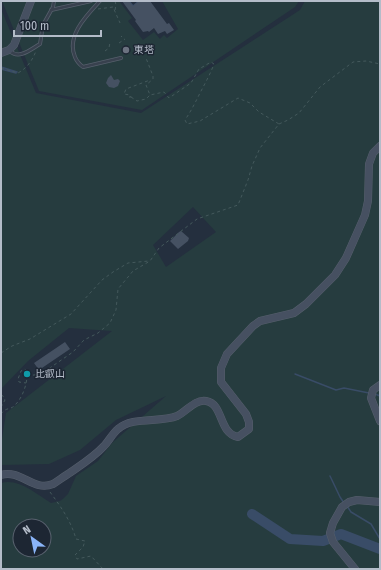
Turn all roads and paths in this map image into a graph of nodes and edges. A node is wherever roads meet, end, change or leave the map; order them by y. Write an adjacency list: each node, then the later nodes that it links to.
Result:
1 (26, 1): 10 (street)
2 (31, 1): 10 (street)
3 (54, 1): 7 (lane)
4 (91, 1): 7 (lane)
5 (100, 1): 9 (lane)
6 (115, 1): 8 (path)
7 (51, 10): 15 (lane)
8 (115, 10): 9 (path); 11 (path)
9 (90, 11): 19 (lane)
10 (23, 21): 16 (street)
11 (120, 23)
12 (125, 39): 14 (path)
13 (110, 42): 17 (path)
14 (119, 43)
15 (40, 44): 16 (lane); 22 (path)
16 (9, 50): 18 (street)
17 (105, 51)
18 (1, 53)
19 (120, 58)
20 (146, 58): 23 (path)
21 (380, 64): 25 (path)
22 (1, 68)
23 (153, 79): 24 (path); 24 (path)
24 (150, 95): 25 (path)
25 (279, 124): 27 (path)
26 (380, 146): 39 (street)
27 (150, 261): 28 (path); 29 (path)
28 (1, 353)
29 (28, 376): 31 (path); 31 (path)
30 (1, 382): 33 (path)
31 (26, 383): 36 (path)
32 (380, 385): 37 (street)
33 (1, 386)
34 (1, 395): 35 (path)
35 (1, 407)
36 (1, 414)
37 (380, 421)
38 (1, 475): 39 (street)
39 (44, 486): 41 (path)
40 (380, 502): 42 (street)
41 (103, 569)
42 (355, 569)

